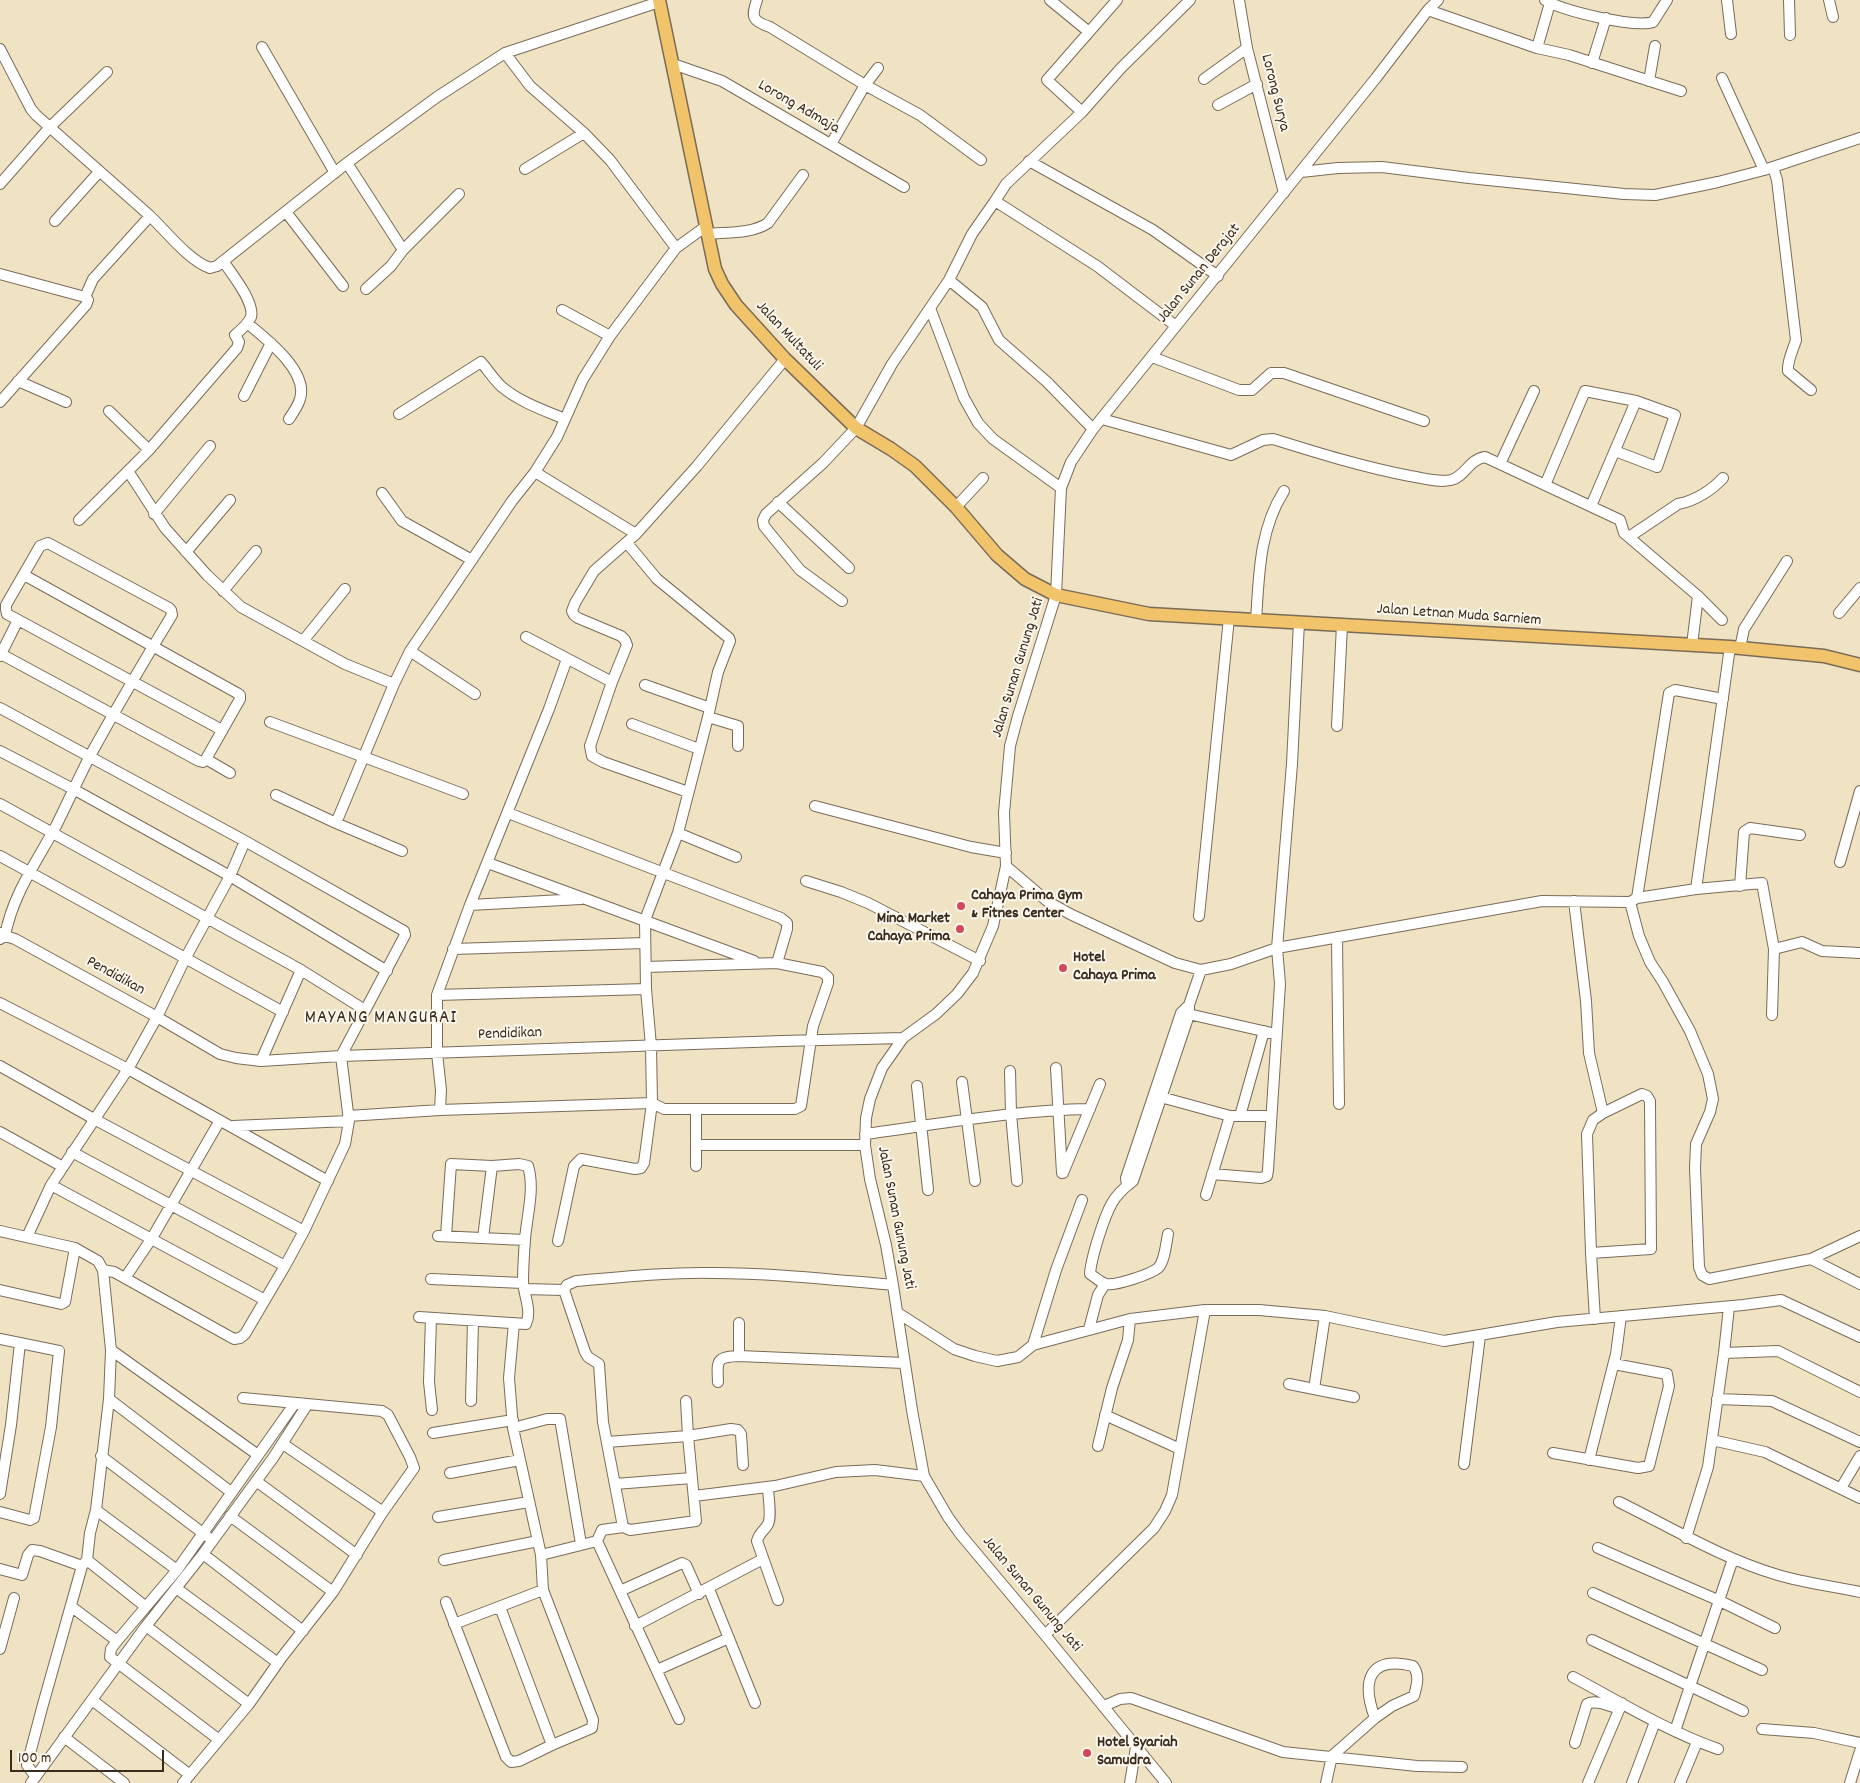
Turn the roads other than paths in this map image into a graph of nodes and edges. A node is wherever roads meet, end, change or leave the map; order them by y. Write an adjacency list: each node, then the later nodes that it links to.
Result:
1 (757, 0): 34 (street)
2 (1050, 0): 17 (street)
3 (1117, 0): 17 (street)
4 (1190, 0): 37 (street)
5 (1239, 0): 22 (street, Lorong Surya)
6 (1438, 0): 14 (street, Jalan Sunan Derajat)
7 (1569, 0): 13 (street)
8 (1667, 0): 16 (street)
9 (1727, 0): 18 (street)
10 (1789, 0): 19 (street)
11 (1829, 0): 15 (street)
12 (659, 1): 25 (street); 27 (main road, Jalan Multatuli)
13 (1552, 3): 16 (street); 23 (street)
14 (1428, 10): 23 (street); 48 (street, Jalan Sunan Derajat)
15 (1833, 17)
16 (1606, 18): 26 (street)
17 (1089, 32): 37 (street)
18 (1731, 34)
19 (1790, 35)
20 (262, 46): 49 (street)
21 (1655, 46): 32 (street)
22 (1247, 48): 31 (street); 33 (street, Lorong Surya)
23 (1537, 48): 26 (street)
24 (0, 49): 38 (street)
25 (505, 53): 39 (street); 44 (street)
26 (1592, 62): 32 (street)
27 (673, 64): 41 (street, Lorong Admaja); 59 (main road, Jalan Multatuli)
28 (878, 68): 34 (street)
29 (107, 72): 38 (street)
30 (1722, 78): 46 (street)
31 (1204, 79)
32 (1648, 81): 35 (street)
33 (1257, 84): 36 (street); 53 (street, Lorong Surya)
34 (865, 85): 41 (street); 42 (street)
35 (1680, 91)
36 (1218, 104)
37 (1082, 112): 43 (street)
38 (50, 127): 47 (street); 51 (street)
39 (584, 132): 45 (street); 60 (street)
40 (1860, 138): 46 (street)
41 (831, 144): 52 (street, Lorong Admaja)
42 (981, 160)
43 (1029, 161): 55 (street); 64 (street)
44 (347, 164): 49 (street); 61 (street)
45 (525, 169)
46 (1768, 169): 48 (street); 78 (street)
47 (99, 172): 57 (street); 58 (street)
48 (1301, 172): 53 (street, Jalan Sunan Derajat)
49 (335, 173): 56 (street)
50 (803, 175): 59 (street)
51 (0, 184)
52 (904, 187)
53 (1284, 193): 64 (street, Jalan Sunan Derajat)
54 (459, 194): 61 (street)
55 (995, 201): 65 (street); 72 (street)
56 (286, 212): 62 (street); 66 (street)
57 (150, 216): 62 (street); 68 (street)
58 (55, 221)
59 (706, 230): 60 (street); 76 (main road, Jalan Multatuli)
60 (676, 248): 73 (street)
61 (403, 250): 67 (street)
62 (223, 261): 71 (street)
63 (0, 274): 68 (street)
64 (1218, 276): 72 (street, Jalan Sunan Derajat)
65 (949, 280): 69 (street); 91 (street)
66 (343, 286)
67 (366, 289)
68 (85, 296): 77 (street)
69 (930, 308): 90 (street); 101 (street)
70 (562, 310): 73 (street)
71 (247, 323): 74 (street); 93 (street)
72 (1176, 326): 75 (street, Jalan Sunan Derajat)
73 (610, 336): 87 (street)
74 (271, 343): 80 (street); 86 (street)
75 (1152, 357): 88 (street, Jalan Sunan Derajat); 89 (street)
76 (785, 359): 90 (main road, Jalan Multatuli); 110 (street)
77 (18, 381): 81 (street); 82 (street)
78 (1811, 390)
79 (1534, 391): 95 (street)
80 (244, 396)
81 (0, 402)
82 (66, 402)
83 (1636, 402): 94 (street); 94 (street); 100 (street)
84 (110, 411): 93 (street)
85 (399, 414): 87 (street)
86 (289, 419)
87 (566, 419): 97 (street)
88 (1102, 419): 91 (street, Jalan Sunan Derajat); 95 (street)
89 (1424, 421)
90 (856, 428): 105 (street); 107 (main road, Jalan Multatuli)
91 (1093, 429): 101 (street, Jalan Sunan Derajat)
92 (210, 446): 108 (street)
93 (148, 450): 96 (street)
94 (1615, 451): 106 (street)
95 (1500, 464): 100 (street)
96 (128, 471): 108 (street); 109 (street)
97 (535, 472): 110 (street); 115 (street)
98 (983, 478): 107 (street)
99 (1723, 478): 111 (street)
100 (1545, 485): 106 (street)
101 (1061, 488): 122 (street, Jalan Sunan Derajat)
102 (1284, 492): 128 (street)
103 (382, 493): 115 (street)
104 (230, 500): 114 (street)
105 (778, 502): 117 (street); 124 (street)
106 (1591, 506): 111 (street)
107 (956, 507): 122 (main road, Jalan Multatuli)
108 (154, 514): 114 (street)
109 (79, 520)
110 (636, 534): 112 (street)
111 (1629, 538): 123 (street)
112 (627, 544): 142 (street); 148 (street)
113 (256, 551): 121 (street)
114 (186, 552): 121 (street)
115 (472, 560): 137 (street)
116 (1786, 561): 136 (street)
117 (849, 568)
118 (24, 574): 127 (street); 134 (street); 134 (street)
119 (1860, 588): 125 (street)
120 (345, 589): 133 (street)
121 (223, 591): 133 (street)
122 (1056, 595): 126 (main road, Jalan Letnan Muda Sarniem); 175 (street, Jalan Sunan Gunung Jati)
123 (1698, 596): 129 (street); 135 (street)
124 (842, 601)
125 (1839, 613)
126 (1229, 618): 128 (main road, Jalan Letnan Muda Sarniem); 191 (street)
127 (18, 620): 138 (street); 141 (street)
128 (1256, 620): 130 (main road, Jalan Letnan Muda Sarniem)
129 (1722, 620)
130 (1299, 622): 131 (main road, Jalan Letnan Muda Sarniem); 197 (street)
131 (1342, 625): 135 (main road, Jalan Letnan Muda Sarniem); 152 (street)
132 (526, 637): 139 (street)
133 (303, 641): 143 (street)
134 (154, 645): 141 (street); 153 (street)
135 (1692, 645): 136 (main road, Jalan Letnan Muda Sarniem)
136 (1735, 648): 140 (main road, Jalan Letnan Muda Sarniem); 146 (street)
137 (410, 651): 143 (street); 145 (street)
138 (1, 655): 149 (street)
139 (567, 659): 142 (street); 168 (street)
140 (1860, 664)
141 (134, 681): 149 (street); 153 (street)
142 (612, 682): 163 (street)
143 (394, 684): 158 (street)
144 (645, 685): 148 (street)
145 (475, 694)
146 (1723, 699): 186 (street); 188 (street)
147 (0, 708): 157 (street)
148 (709, 712): 154 (street); 155 (street)
149 (113, 715): 157 (street); 159 (street)
150 (270, 722): 158 (street)
151 (632, 724): 155 (street)
152 (1337, 726)
153 (222, 730): 159 (street)
154 (738, 746)
155 (699, 749): 163 (street)
156 (0, 751): 161 (street)
157 (90, 756): 161 (street); 173 (street)
158 (364, 758): 164 (street); 169 (street)
159 (206, 759): 160 (street)
160 (230, 773)
161 (75, 790): 170 (street); 183 (street)
162 (1860, 790): 178 (street)
163 (688, 792): 171 (street)
164 (463, 794)
165 (276, 795): 169 (street)
166 (0, 804): 170 (street)
167 (815, 806): 175 (street)
168 (508, 813): 179 (street); 182 (street)
169 (336, 823): 174 (street)
170 (52, 832): 181 (street); 192 (street)
171 (678, 833): 177 (street); 182 (street)
172 (1800, 835): 185 (street)
173 (245, 841): 183 (street); 208 (street)
174 (402, 851)
175 (1006, 853): 180 (street, Jalan Sunan Gunung Jati)
176 (0, 856): 181 (street)
177 (736, 857)
178 (1840, 862)
179 (488, 863): 187 (street); 190 (street)
180 (1006, 866): 202 (street, Jalan Sunan Gunung Jati); 207 (street)
181 (30, 872): 194 (street); 201 (street)
182 (663, 873): 193 (street); 204 (street)
183 (230, 876): 192 (street); 208 (street)
184 (806, 881): 202 (street)
185 (1740, 886): 186 (street); 199 (street)
186 (1696, 889): 188 (street)
187 (586, 899): 190 (street); 193 (street)
188 (1634, 900): 189 (street); 278 (street)
189 (1574, 901): 195 (street); 239 (street)
190 (470, 905): 198 (street)
191 (1199, 916)
192 (206, 918): 201 (street); 206 (street)
193 (646, 920): 196 (street); 203 (street)
194 (2, 936): 216 (street, Pendidikan)
195 (1337, 938): 197 (street); 234 (street)
196 (645, 943): 198 (street); 205 (street)
197 (1277, 948): 207 (street); 218 (street)
198 (453, 949): 210 (street)
199 (1774, 949): 200 (street); 215 (street)
200 (1860, 953)
201 (185, 959): 214 (street); 216 (street)
202 (980, 961): 219 (street, Jalan Sunan Gunung Jati)
203 (760, 963): 204 (street); 205 (street)
204 (777, 963): 220 (street)
205 (646, 967): 209 (street)
206 (301, 970): 212 (street); 214 (street)
207 (1201, 970): 213 (street)
208 (387, 971): 212 (street)
209 (646, 989): 210 (street); 221 (street)
210 (437, 996): 222 (street)
211 (0, 1003): 227 (street)
212 (365, 1010): 223 (street)
213 (1186, 1011): 217 (street); 232 (street)
214 (283, 1012): 224 (street)
215 (1772, 1015)
216 (157, 1017): 224 (street, Pendidikan); 227 (street)
217 (1264, 1031): 218 (street); 241 (street)
218 (1276, 1034): 242 (street)
219 (902, 1038): 220 (street, Pendidikan); 250 (street, Jalan Sunan Gunung Jati)
220 (811, 1040): 221 (street, Pendidikan); 238 (street)
221 (651, 1046): 222 (street, Pendidikan); 233 (street)
222 (437, 1053): 223 (street, Pendidikan); 237 (street)
223 (341, 1056): 224 (street, Pendidikan); 243 (street)
224 (261, 1061)
225 (0, 1066): 244 (street)
226 (1056, 1068): 235 (street)
227 (128, 1070): 244 (street); 246 (street)
228 (1010, 1071): 240 (street)
229 (962, 1082): 245 (street)
230 (1100, 1084): 236 (street)
231 (917, 1086): 248 (street)
232 (1158, 1097): 241 (street); 283 (street)
233 (652, 1103): 237 (street); 238 (street); 275 (street)
234 (1339, 1104)
235 (1058, 1109): 236 (street); 236 (street); 240 (street)
236 (1090, 1109)
237 (440, 1110): 243 (street)
238 (696, 1110): 251 (street)
239 (1603, 1113): 277 (street); 277 (street)
240 (1011, 1114): 245 (street); 261 (street)
241 (1235, 1116): 242 (street); 258 (street)
242 (1271, 1116): 258 (street)
243 (349, 1118): 247 (street); 259 (street)
244 (94, 1119): 253 (street); 257 (street)
245 (966, 1120): 248 (street); 260 (street)
246 (219, 1122): 247 (street); 257 (street)
247 (231, 1126): 259 (street)
248 (920, 1127): 250 (street); 263 (street)
249 (0, 1132): 256 (street)
250 (865, 1134): 252 (street, Jalan Sunan Gunung Jati)
251 (696, 1145): 252 (street); 255 (street)
252 (865, 1145): 285 (street, Jalan Sunan Gunung Jati)
253 (72, 1152): 256 (street); 266 (street)
254 (492, 1166): 273 (street); 273 (street); 274 (street)
255 (696, 1166)
256 (62, 1167): 262 (street)
257 (190, 1170): 266 (street); 268 (street)
258 (1212, 1174): 264 (street)
259 (328, 1181): 268 (street)
260 (974, 1181)
261 (1017, 1181)
262 (51, 1185): 271 (street); 272 (street)
263 (928, 1190)
264 (1206, 1196)
265 (1082, 1200): 307 (street)
266 (171, 1204): 272 (street); 279 (street)
267 (0, 1231): 271 (street)
268 (304, 1231): 279 (street)
269 (1168, 1234): 283 (street)
270 (1860, 1236): 278 (street)
271 (28, 1237): 276 (street)
272 (152, 1238): 281 (street); 289 (street)
273 (483, 1238): 274 (street)
274 (525, 1240): 286 (street)
275 (558, 1241)
276 (75, 1248): 280 (street); 287 (street)
277 (1591, 1253): 298 (street)
278 (1811, 1259): 284 (street)
279 (285, 1266): 289 (street)
280 (104, 1270): 281 (street); 308 (street)
281 (125, 1278): 289 (street)
282 (431, 1279): 286 (street)
283 (1105, 1284): 302 (street)
284 (1860, 1284)
285 (894, 1285): 288 (street); 292 (street, Jalan Sunan Gunung Jati)
286 (524, 1286): 288 (street); 300 (street)
287 (0, 1290)
288 (564, 1290): 331 (street)
289 (265, 1300)
290 (1729, 1306): 294 (street); 304 (street); 309 (street)
291 (1205, 1310): 293 (street); 297 (street); 335 (street)
292 (898, 1313): 307 (street); 311 (street, Jalan Sunan Gunung Jati)
293 (1325, 1316): 303 (street); 315 (street)
294 (1621, 1316): 298 (street); 312 (street)
295 (418, 1318): 296 (street)
296 (431, 1318): 299 (street); 325 (street)
297 (1130, 1319): 302 (street); 326 (street)
298 (1595, 1319): 303 (street)
299 (473, 1320): 300 (street); 321 (street)
300 (514, 1323): 327 (street)
301 (739, 1324): 310 (street)
302 (1089, 1329): 307 (street)
303 (1480, 1336): 342 (street)
304 (1860, 1337)
305 (0, 1339): 306 (street)
306 (20, 1343): 352 (street); 358 (street)
307 (1034, 1345)
308 (111, 1350): 319 (street); 338 (street)
309 (1724, 1353): 316 (street); 320 (street)
310 (740, 1356): 311 (street); 313 (street)
311 (904, 1363): 345 (street, Jalan Sunan Gunung Jati)
312 (1614, 1364): 341 (street); 341 (street)
313 (718, 1382)
314 (1289, 1384): 315 (street)
315 (1314, 1389): 317 (street)
316 (1860, 1392)
317 (1354, 1397)
318 (243, 1398): 323 (street)
319 (109, 1399): 337 (street); 351 (street)
320 (1717, 1399): 330 (street); 332 (street)
321 (471, 1400)
322 (686, 1401): 329 (street)
323 (295, 1403): 324 (street); 338 (street)
324 (307, 1405): 333 (street); 359 (street)
325 (432, 1410)
326 (1105, 1415): 334 (street); 335 (street)
327 (513, 1424): 328 (street); 340 (street); 368 (street)
328 (433, 1433)
329 (688, 1436): 331 (street); 343 (street); 346 (street)
330 (1712, 1440): 350 (street); 364 (street)
331 (607, 1442): 348 (street)
332 (1860, 1442)
333 (283, 1444): 347 (street); 359 (street)
334 (1098, 1446)
335 (1180, 1449): 399 (street)
336 (1553, 1453): 341 (street)
337 (101, 1456): 357 (street); 363 (street)
338 (258, 1456): 351 (street)
339 (1860, 1456): 350 (street)
340 (520, 1460): 344 (street); 355 (street)
341 (1589, 1460)
342 (1464, 1464)
343 (743, 1466)
344 (450, 1473)
345 (924, 1476): 349 (street); 399 (street, Jalan Sunan Gunung Jati)
346 (692, 1478): 348 (street); 353 (street)
347 (256, 1481): 360 (street); 372 (street)
348 (615, 1484): 362 (street)
349 (768, 1487): 353 (street); 373 (street)
350 (1841, 1488): 354 (street)
351 (231, 1492): 363 (street)
352 (0, 1494)
353 (694, 1496): 362 (street)
354 (1860, 1498)
355 (529, 1502): 361 (street); 366 (street)
356 (1619, 1502): 364 (street)
357 (96, 1510): 376 (street); 378 (street)
358 (0, 1512)
359 (382, 1513): 372 (street)
360 (230, 1516): 365 (street); 382 (street)
361 (438, 1517)
362 (623, 1528): 367 (street)
363 (203, 1534): 365 (street); 378 (street)
364 (1686, 1538): 374 (street)
365 (212, 1541): 370 (street)
366 (538, 1541): 371 (street); 375 (street)
367 (597, 1541): 368 (street); 381 (street)
368 (581, 1544): 371 (street)
369 (1598, 1548): 388 (street)
370 (203, 1554): 379 (street); 398 (street)
371 (541, 1555): 380 (street)
372 (357, 1556): 382 (street)
373 (763, 1559): 383 (street); 387 (street)
374 (1733, 1559): 384 (street); 388 (street)
375 (444, 1560)
376 (85, 1563): 377 (street); 390 (street); 391 (street)
377 (0, 1569)
378 (177, 1570): 391 (street)
379 (176, 1588): 394 (street); 406 (street)
380 (543, 1590): 392 (street); 427 (street)
381 (620, 1591): 383 (street); 395 (street)
382 (334, 1592): 398 (street)
383 (704, 1592): 395 (street); 400 (street)
384 (1860, 1592)
385 (1593, 1594): 403 (street)
386 (14, 1598): 397 (street)
387 (778, 1600)
388 (1720, 1601): 396 (street); 403 (street)
389 (446, 1602): 393 (street)
390 (72, 1607): 402 (street); 433 (street)
391 (146, 1607): 402 (street)
392 (500, 1607): 393 (street); 427 (street)
393 (454, 1624): 427 (street)
394 (146, 1626): 405 (street); 413 (street)
395 (635, 1626): 407 (street)
396 (1775, 1628)
397 (2, 1631): 404 (street)
398 (303, 1631): 406 (street)
399 (1045, 1634): 414 (street, Jalan Sunan Gunung Jati)
400 (729, 1638): 407 (street); 412 (street)
401 (1592, 1640): 410 (street)
402 (117, 1641): 405 (street)
403 (1705, 1644): 408 (street); 410 (street)
404 (0, 1649)
405 (119, 1663): 411 (street); 423 (street)
406 (278, 1663): 413 (street)
407 (657, 1670): 418 (street)
408 (1762, 1670)
409 (1572, 1677): 415 (street)
410 (1690, 1687): 416 (street); 421 (street)
411 (92, 1700): 422 (street); 434 (street)
412 (755, 1703)
413 (249, 1704): 423 (street)
414 (1104, 1706): 428 (street, Jalan Sunan Gunung Jati); 431 (street)
415 (1621, 1706): 419 (street); 426 (street); 439 (street)
416 (1743, 1711)
417 (1375, 1718): 417 (street); 431 (street)
418 (679, 1719)
419 (1656, 1722): 421 (street); 440 (street)
420 (1762, 1730): 425 (street)
421 (1675, 1731): 424 (street)
422 (64, 1737): 433 (street); 435 (street)
423 (218, 1739): 434 (street)
424 (1697, 1742): 429 (street); 441 (street)
425 (1860, 1742)
426 (1575, 1743)
427 (552, 1745)
428 (1136, 1748): 436 (street); 437 (street, Jalan Sunan Gunung Jati)
429 (1718, 1749)
430 (1860, 1751): 442 (street)
431 (1332, 1756): 432 (street); 438 (street)
432 (1462, 1767)
433 (33, 1779)
434 (187, 1779)
435 (124, 1783)
436 (1130, 1783)
437 (1166, 1783)
438 (1326, 1783)
439 (1588, 1783)
440 (1632, 1783)
441 (1680, 1783)
442 (1850, 1783)

